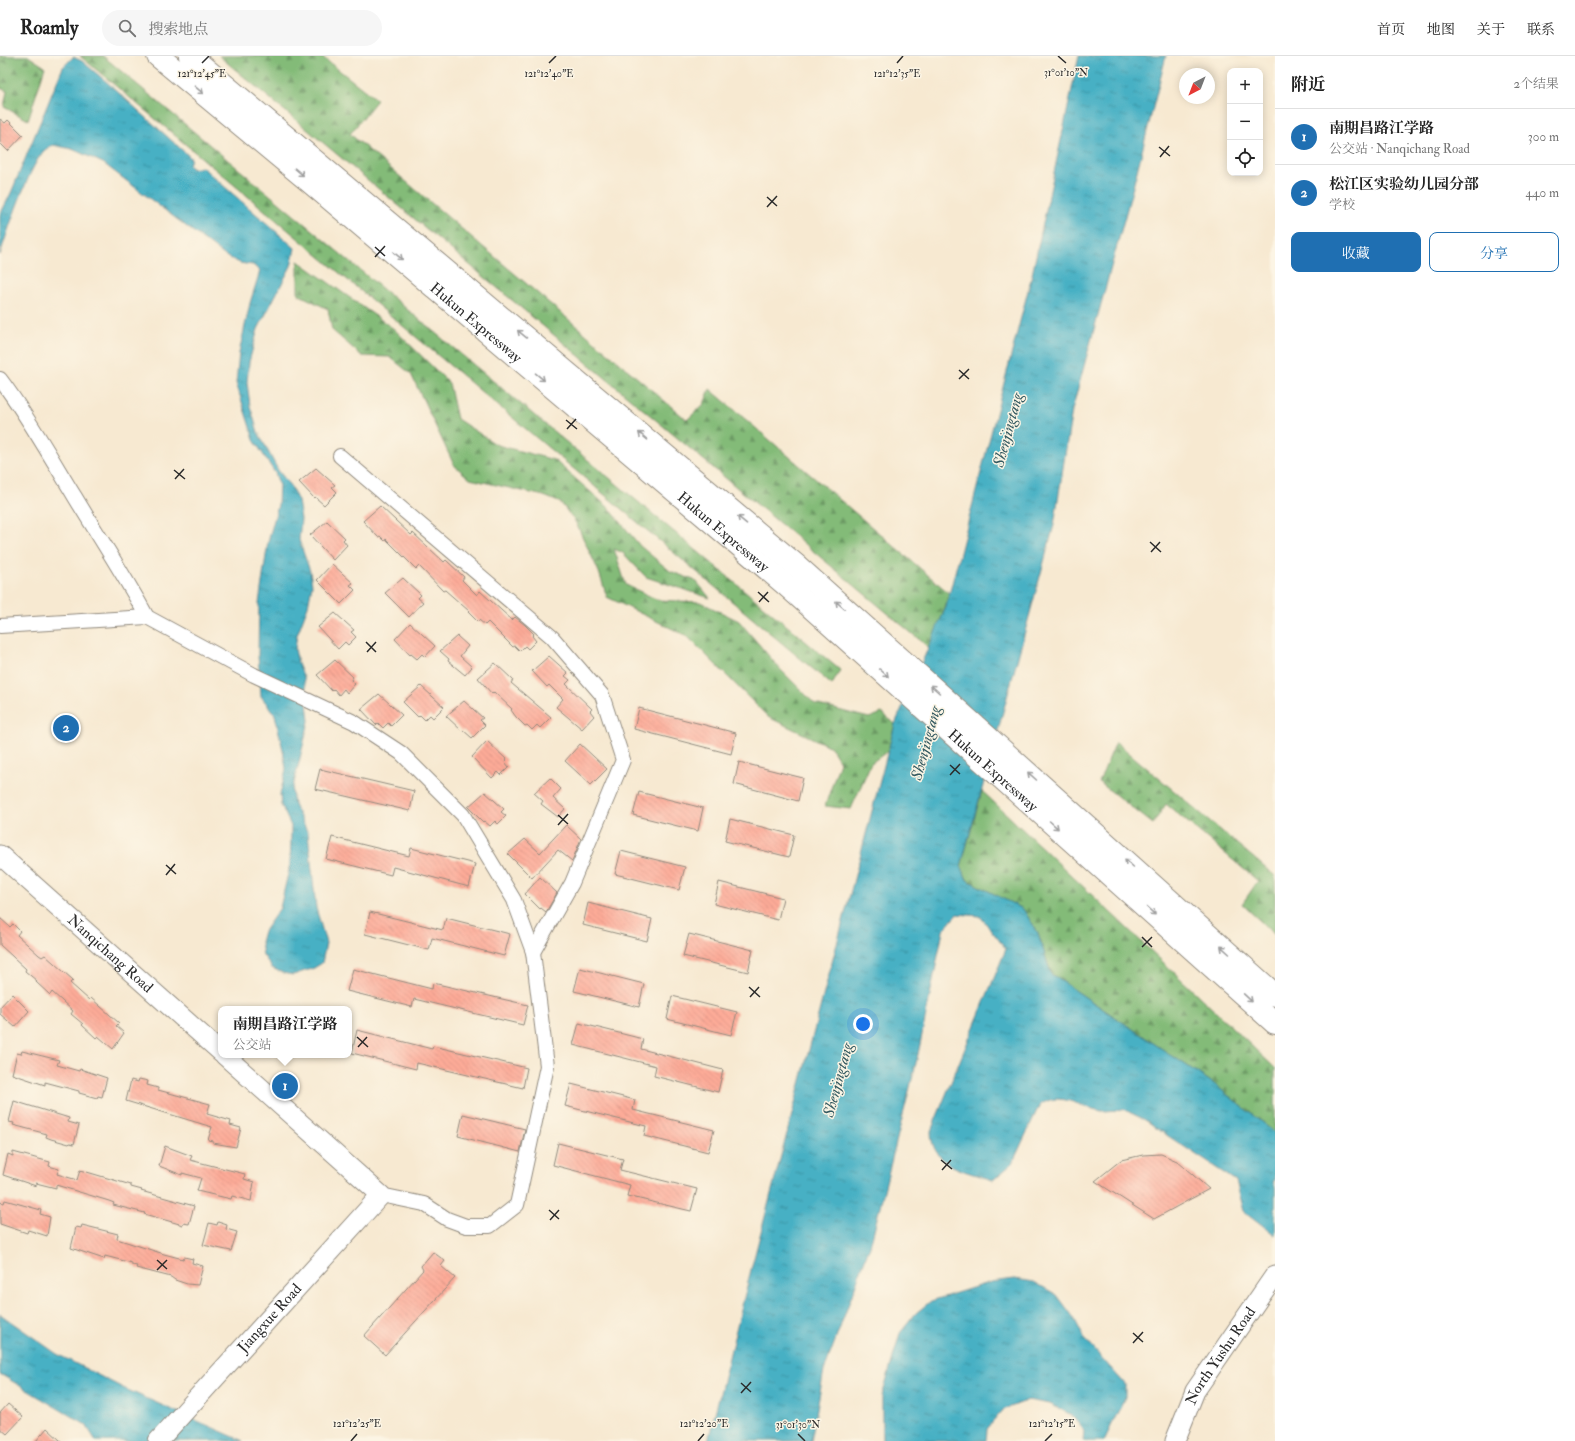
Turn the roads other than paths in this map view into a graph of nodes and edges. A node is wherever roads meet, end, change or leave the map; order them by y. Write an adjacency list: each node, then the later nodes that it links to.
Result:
1 (158, 56): 10 (highway, Hukun Expressway, one-way to 10)
2 (190, 56): 9 (highway, Hukun Expressway, one-way to 2)
3 (0, 379): 5 (street)
4 (340, 456): 8 (street)
5 (147, 617): 6 (street); 8 (street)
6 (0, 626)
7 (0, 855): 11 (main road, Nanqichang Road)
8 (533, 952): 13 (street)
9 (1275, 995)
10 (1275, 1023)
11 (218, 1049)
12 (227, 1058): 13 (main road)
13 (381, 1194): 15 (main road, Jiangxue Road)
14 (1275, 1275): 16 (main road, North Yushu Road)
15 (158, 1441)
16 (1175, 1441)

